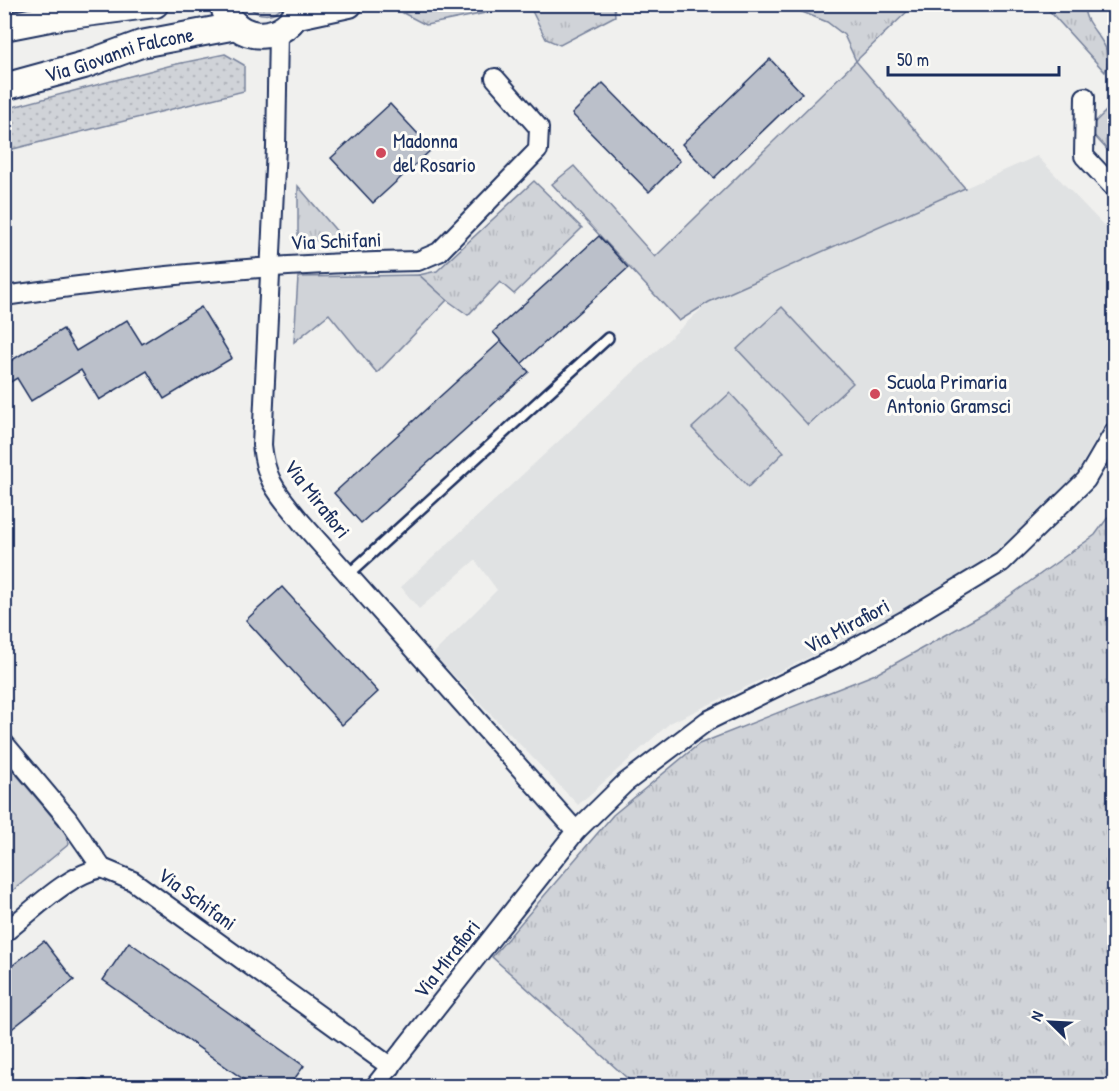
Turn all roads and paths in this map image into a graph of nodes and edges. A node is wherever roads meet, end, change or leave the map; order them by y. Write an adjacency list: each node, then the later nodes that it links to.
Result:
1 (155, 4): 6 (street, Via Giovanni Falcone)
2 (223, 4): 5 (street)
3 (350, 4): 4 (street)
4 (300, 10): 7 (street)
5 (236, 26): 7 (street, Via Giovanni Falcone); 9 (street, Via Giovanni Falcone)
6 (4, 27)
7 (278, 32): 12 (street, Via Mirafiori)
8 (495, 78): 12 (street, Via Schifani)
9 (4, 87)
10 (1084, 97): 11 (street)
11 (1114, 188)
12 (270, 266): 13 (street, Via Schifani); 16 (street, Via Mirafiori)
13 (4, 296)
14 (608, 338): 16 (lane)
15 (1114, 432): 18 (street, Via Mirafiori)
16 (349, 574): 18 (street, Via Mirafiori)
17 (4, 743): 19 (street)
18 (576, 831): 21 (street, Via Mirafiori)
19 (102, 868): 20 (street); 21 (street, Via Schifani)
20 (4, 933)
21 (391, 1067): 22 (street, Via Mirafiori)
22 (378, 1085)
23 (81, 1086): 24 (lane)
24 (86, 1086)

